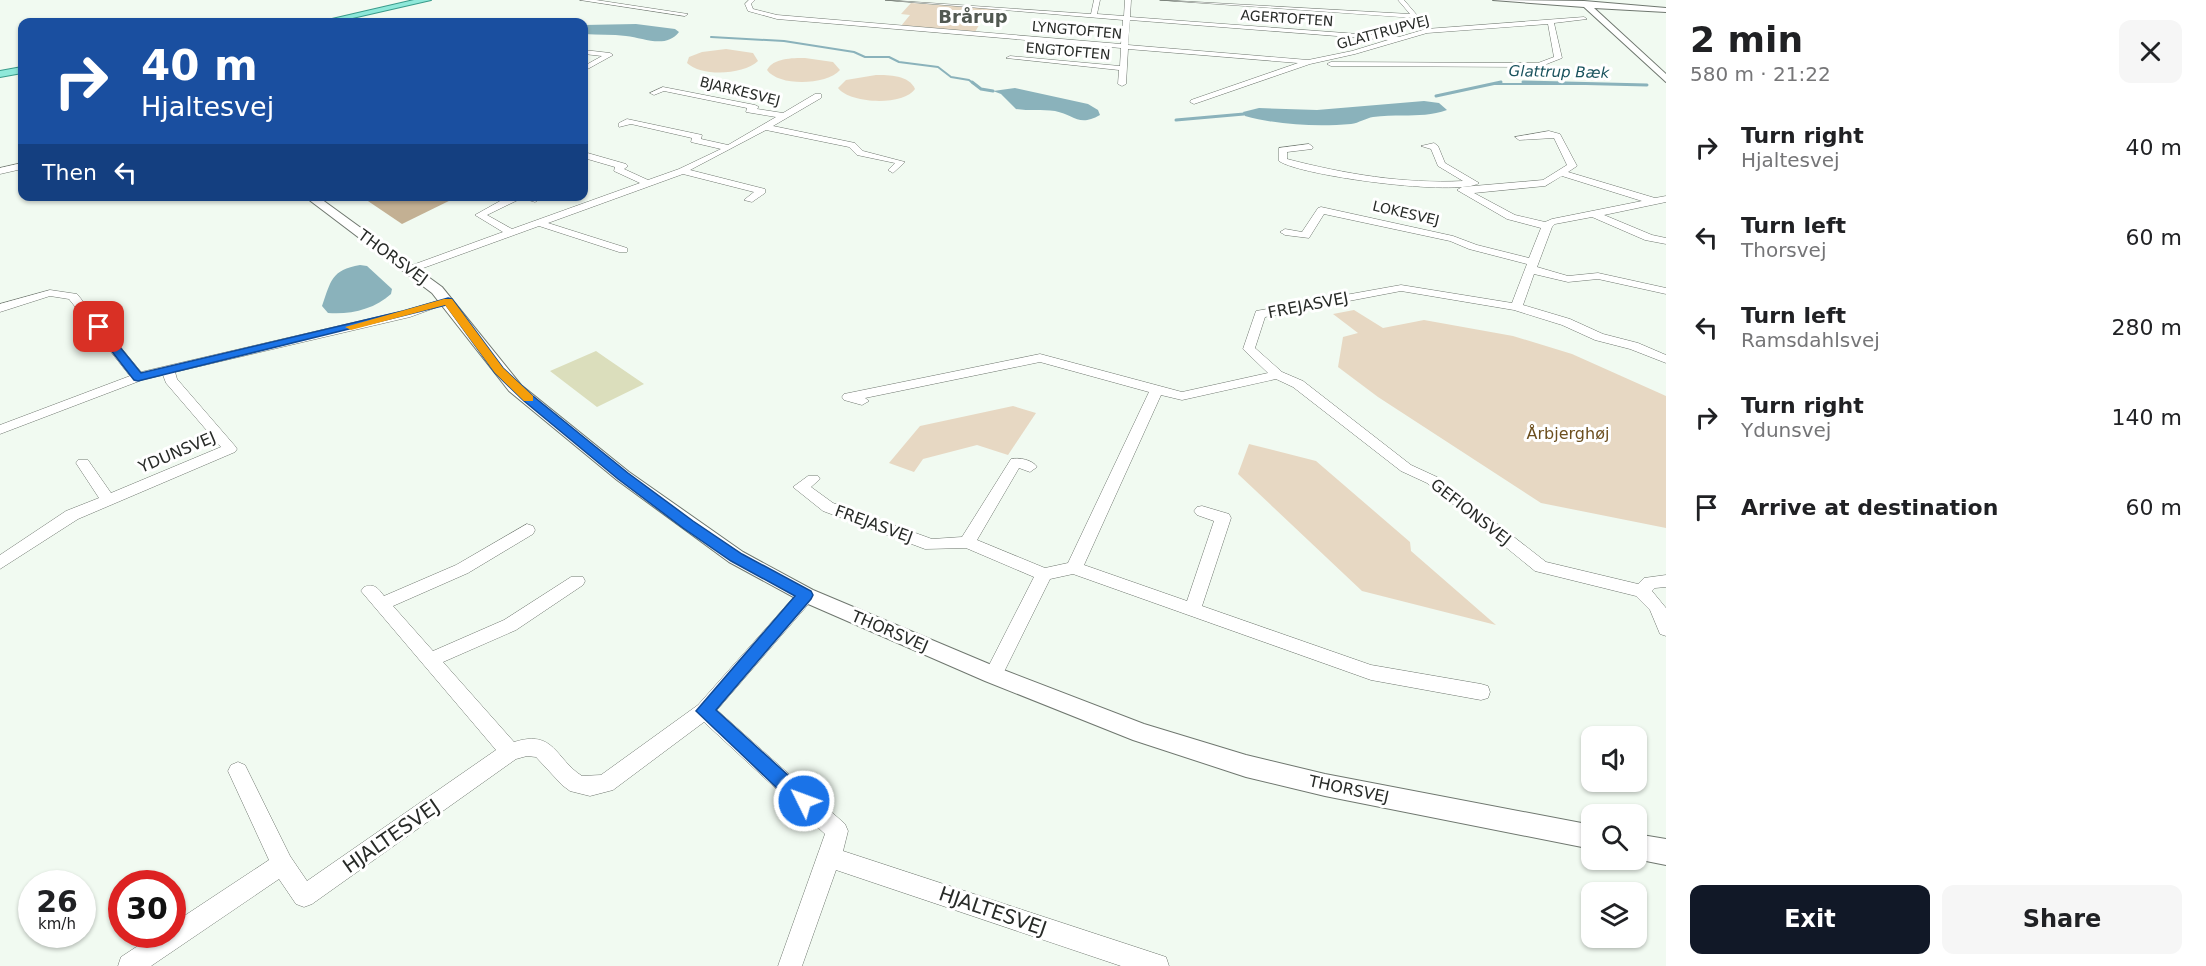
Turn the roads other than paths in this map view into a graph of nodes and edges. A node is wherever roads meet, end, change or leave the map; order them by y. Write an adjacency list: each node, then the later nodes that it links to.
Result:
1 (427, 0): 16 (main road)
2 (583, 0): 10 (street)
3 (752, 0): 22 (street, LYNGTOFTEN)
4 (888, 0): 14 (street, AGERTOFTEN)
5 (1097, 0): 14 (street)
6 (1128, 0): 17 (street, ENGTOFTEN)
7 (1163, 0): 15 (street)
8 (1401, 0): 15 (street)
9 (1497, 0): 11 (street)
10 (595, 1): 13 (street)
11 (1584, 2): 12 (street); 30 (street)
12 (1666, 10)
13 (685, 15)
14 (1094, 15): 17 (street, AGERTOFTEN)
15 (1414, 16): 20 (street)
16 (343, 18)
17 (1126, 18): 21 (street, AGERTOFTEN); 22 (street, ENGTOFTEN)
18 (1584, 19): 19 (street, GLATTRUPVEJ)
19 (1550, 22): 20 (street, GLATTRUPVEJ); 25 (street, LYNGTOFTEN)
20 (1426, 31): 21 (street, GLATTRUPVEJ)
21 (1398, 39): 25 (street, GLATTRUPVEJ)
22 (1125, 46): 25 (street, LYNGTOFTEN); 27 (street, ENGTOFTEN)
23 (588, 52): 26 (street)
24 (1010, 58): 27 (street, ENGTOFTEN)
25 (1311, 62): 34 (street, GLATTRUPVEJ)
26 (588, 67)
27 (1124, 68): 31 (street, ENGTOFTEN)
28 (18, 71): 29 (main road)
29 (0, 74)
30 (1666, 79)
31 (1122, 84)
32 (654, 93): 35 (street, BJARKESVEJ)
33 (818, 96): 35 (street, BJARKESVEJ)
34 (1194, 102)
35 (784, 116): 37 (street, BJARKESVEJ)
36 (622, 125): 41 (street)
37 (766, 127): 41 (street, BJARKESVEJ); 44 (street, BJARKESVEJ)
38 (1519, 137): 47 (street)
39 (1425, 146): 48 (street)
40 (1309, 147): 50 (street, LOKESVEJ)
41 (729, 148): 46 (street, BJARKESVEJ)
42 (588, 156): 49 (street)
43 (18, 167): 45 (street)
44 (893, 170)
45 (0, 171)
46 (682, 171): 49 (street, BJARKESVEJ); 54 (street)
47 (1561, 173): 51 (street); 57 (street)
48 (1474, 183): 50 (street, LOKESVEJ); 51 (street)
49 (649, 184): 59 (street, BJARKESVEJ)
50 (1452, 184): 52 (street)
51 (1484, 189): 52 (street)
52 (1464, 191): 60 (street)
53 (1666, 199): 57 (street)
54 (749, 200)
55 (316, 201): 66 (street, THORSVEJ)
56 (508, 201): 62 (street)
57 (1653, 201): 58 (street)
58 (1594, 214): 60 (street); 63 (street)
59 (539, 223): 62 (street, BJARKESVEJ); 64 (street)
60 (1547, 226): 65 (street)
61 (1285, 232): 65 (street, LOKESVEJ)
62 (511, 233): 66 (street, BJARKESVEJ)
63 (1666, 241)
64 (623, 250)
65 (1532, 266): 67 (street, LOKESVEJ); 69 (street)
66 (411, 269): 68 (street, THORSVEJ)
67 (1666, 291)
68 (448, 301): 72 (street); 91 (street, THORSVEJ)
69 (1516, 307): 71 (street); 73 (street, FREJASVEJ)
70 (0, 308): 74 (street)
71 (1666, 359)
72 (168, 369): 74 (street); 81 (street, YDUNSVEJ)
73 (1277, 375): 75 (street); 90 (street, GEFIONSVEJ)
74 (138, 377): 77 (street)
75 (1156, 390): 76 (street); 86 (street)
76 (862, 401)
77 (0, 430)
78 (83, 463): 81 (street)
79 (1030, 467): 84 (street)
80 (813, 479): 84 (street, FREJASVEJ)
81 (108, 500): 85 (street, YDUNSVEJ)
82 (1202, 511): 92 (street)
83 (527, 530): 94 (street)
84 (967, 542): 87 (street, FREJASVEJ)
85 (0, 563)
86 (1074, 568): 87 (street); 92 (street)
87 (1044, 574): 95 (street)
88 (578, 581): 94 (street)
89 (1666, 581): 90 (street)
90 (1642, 591): 93 (street)
91 (806, 595): 95 (street, THORSVEJ); 97 (street, HJALTESVEJ)
92 (1193, 608): 96 (street)
93 (1666, 629)
94 (430, 660): 98 (street)
95 (993, 675): 100 (street, THORSVEJ)
96 (1482, 692)
97 (705, 711): 98 (street, HJALTESVEJ); 103 (street)
98 (510, 752): 104 (street, HJALTESVEJ)
99 (238, 771): 104 (street, HJALTESVEJ)
100 (1581, 835)
101 (1647, 848): 102 (street)
102 (1666, 852)
103 (830, 857): 106 (street); 107 (street, HJALTESVEJ)
104 (282, 864): 105 (street)
105 (130, 966)
106 (790, 966)
107 (1157, 966)

